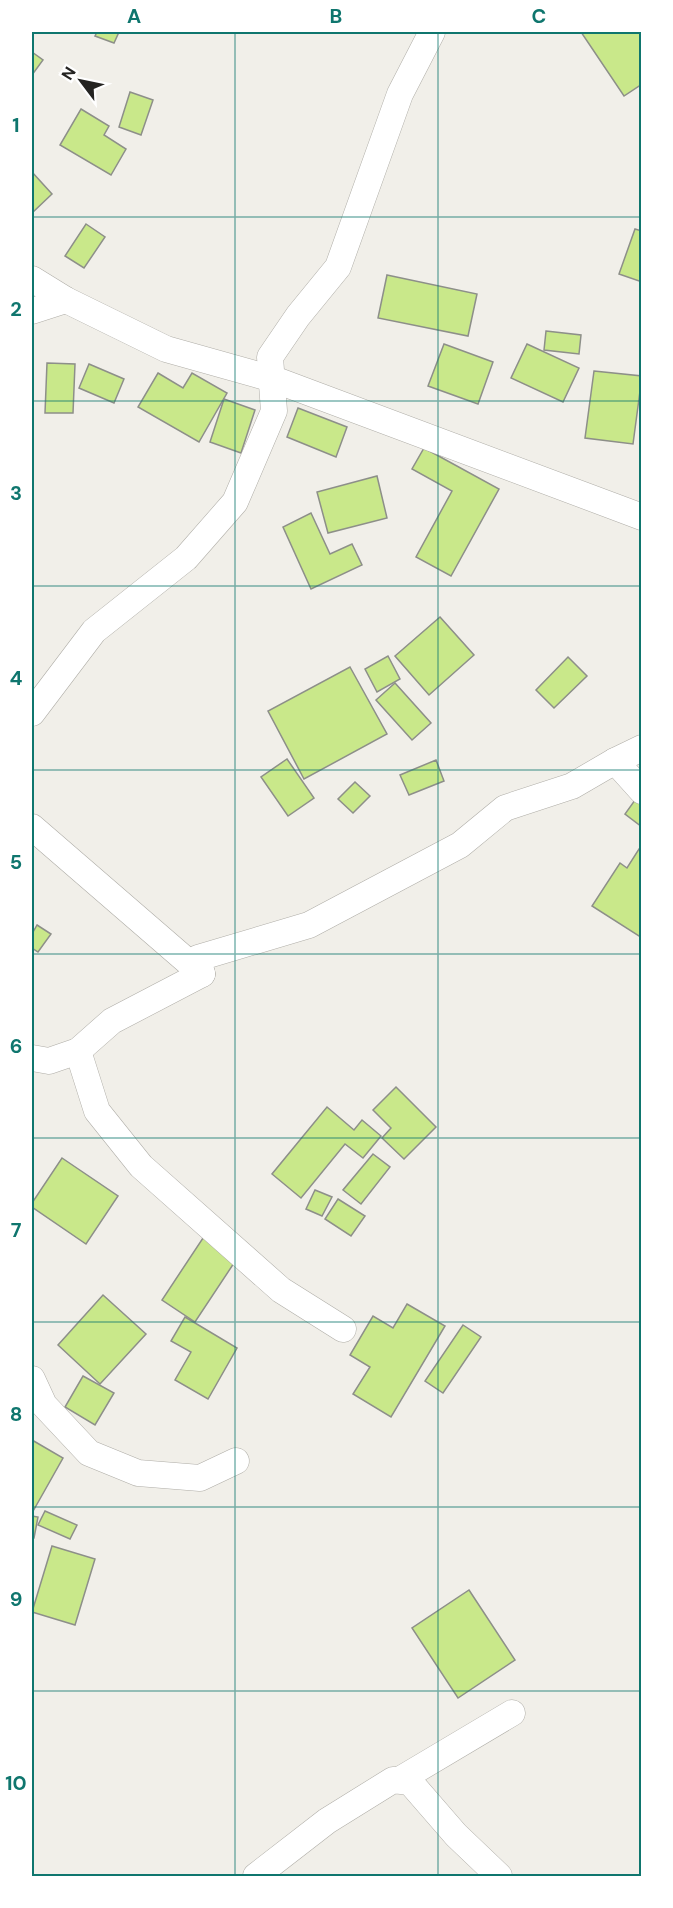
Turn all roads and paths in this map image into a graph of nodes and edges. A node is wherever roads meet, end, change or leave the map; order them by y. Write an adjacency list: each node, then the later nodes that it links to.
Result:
1 (432, 32): 5 (street)
2 (32, 279): 3 (street)
3 (66, 300): 4 (street); 5 (street)
4 (32, 311)
5 (273, 378): 6 (street); 7 (street)
6 (642, 517)
7 (32, 712)
8 (642, 748): 9 (street)
9 (615, 761): 10 (street); 12 (street)
10 (642, 791)
11 (32, 827): 12 (street)
12 (202, 974): 13 (street)
13 (78, 1051): 14 (street); 15 (street)
14 (32, 1058)
15 (343, 1329)
16 (32, 1379): 17 (street)
17 (236, 1461)
18 (512, 1713): 19 (street)
19 (402, 1779): 20 (street); 21 (street)
20 (256, 1876)
21 (499, 1876)

